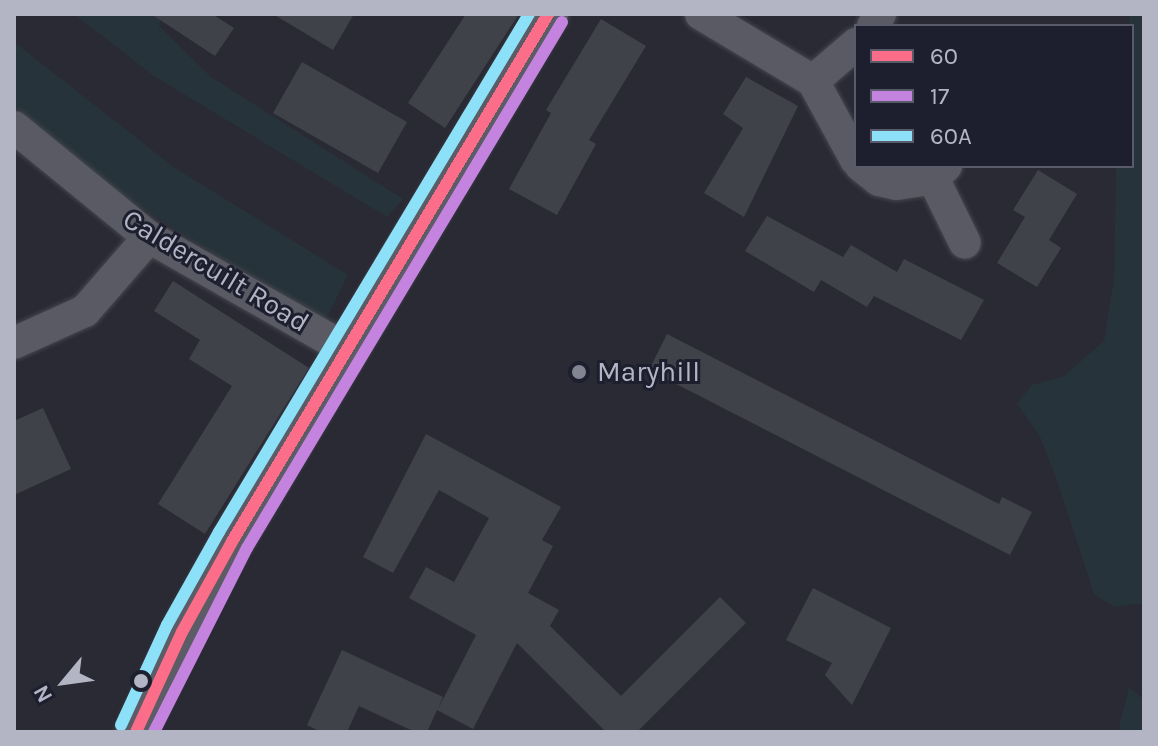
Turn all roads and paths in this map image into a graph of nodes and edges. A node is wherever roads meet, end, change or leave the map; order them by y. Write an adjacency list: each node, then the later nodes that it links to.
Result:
1 (548, 14): 12 (main road)
2 (701, 14): 4 (street)
3 (854, 46): 4 (street)
4 (813, 81): 6 (street)
5 (14, 127): 9 (street, Caldercuilt Road)
6 (854, 156)
7 (864, 168): 8 (street)
8 (940, 172): 10 (street)
9 (149, 237): 11 (street); 12 (street, Caldercuilt Road)
10 (965, 243)
11 (14, 343)
12 (348, 350): 13 (main road)
13 (136, 732)

